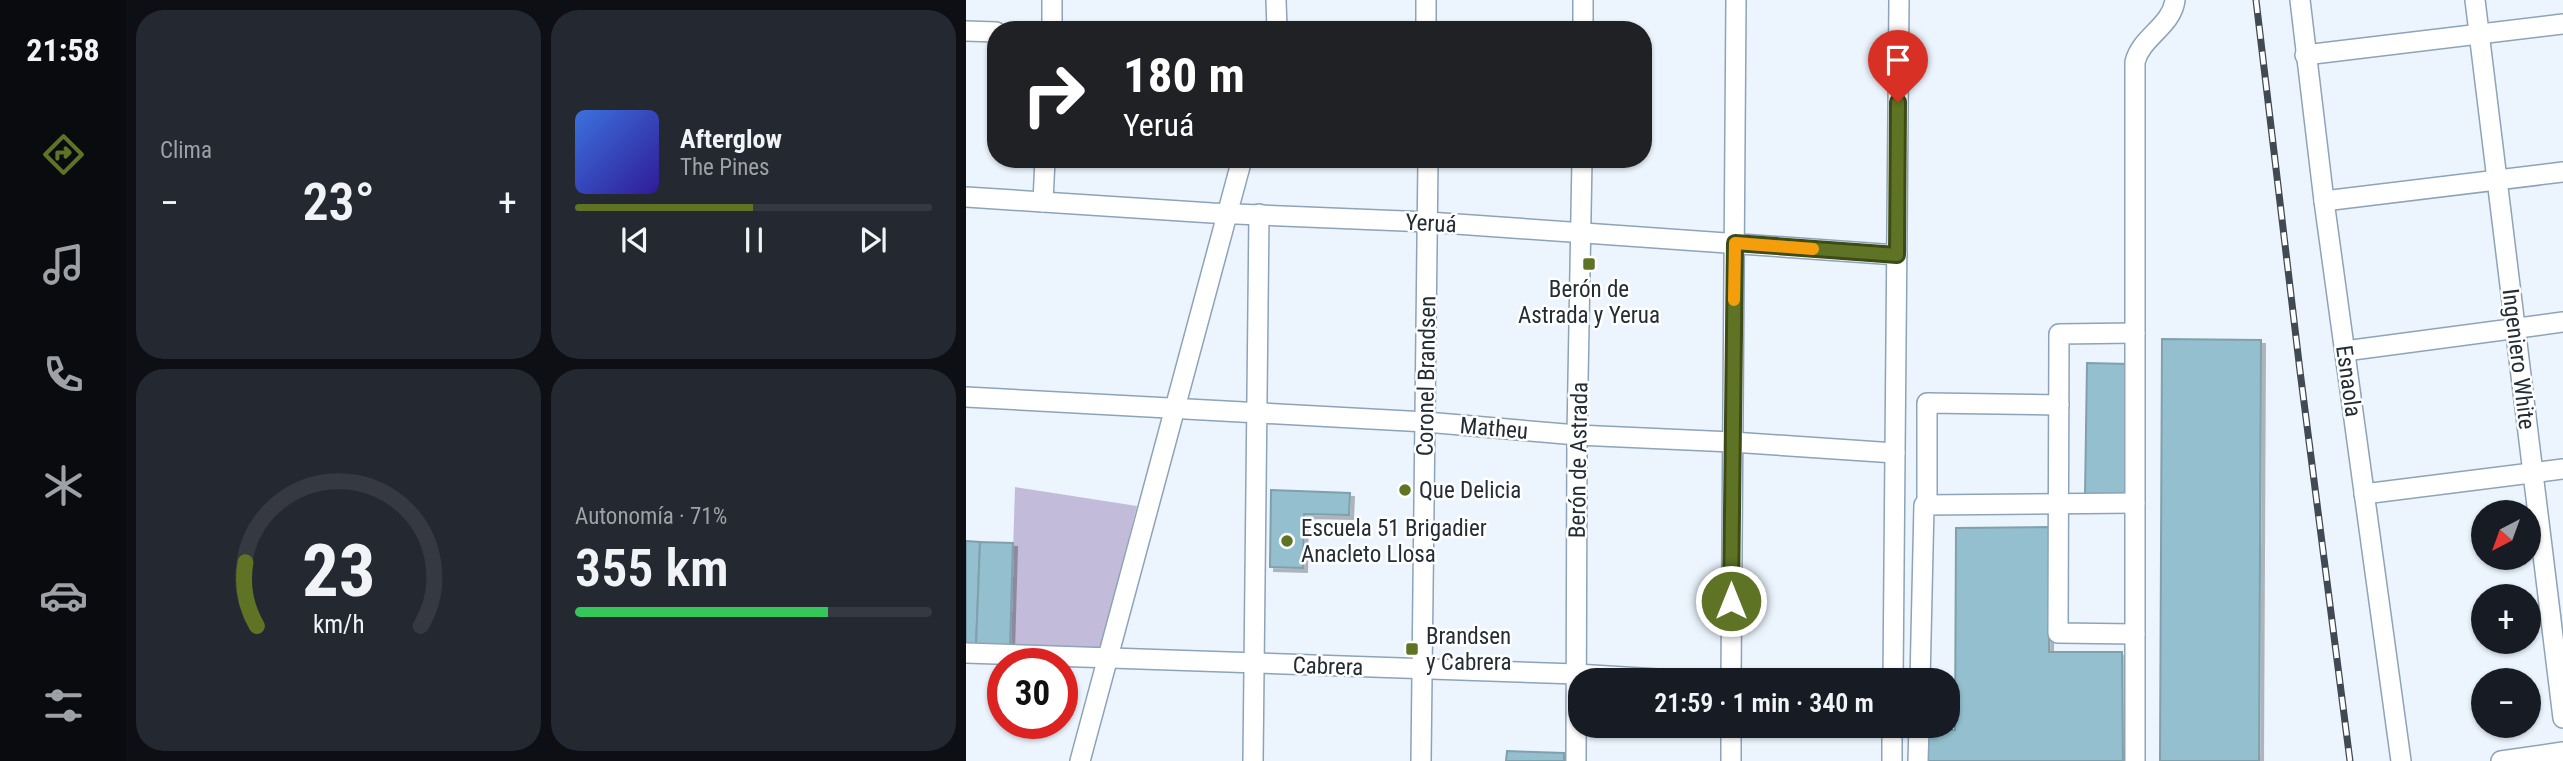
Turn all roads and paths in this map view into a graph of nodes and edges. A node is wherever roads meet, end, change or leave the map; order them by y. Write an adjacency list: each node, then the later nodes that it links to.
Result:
1 (1052, 0): 10 (street)
2 (1276, 0): 11 (street)
3 (1426, 0): 12 (street)
4 (1583, 0): 13 (street)
5 (1736, 0): 32 (street)
6 (1899, 0): 33 (street)
7 (2175, 0): 36 (street)
8 (2300, 0): 18 (street, Esnaola)
9 (2475, 0): 17 (street, Ingeniero White)
10 (1052, 21)
11 (1277, 21)
12 (1426, 21)
13 (1583, 21)
14 (2563, 24): 17 (street)
15 (966, 31): 16 (street)
16 (987, 32)
17 (2479, 35): 18 (street); 24 (street, Ingeniero White)
18 (2305, 55): 26 (street, Esnaola)
19 (1045, 168): 27 (street)
20 (1239, 168): 28 (street)
21 (1428, 168): 30 (street, Coronel Brandsen)
22 (1582, 168): 31 (street, Berón de Astrada)
23 (2563, 172): 24 (street)
24 (2497, 180): 26 (street); 35 (street, Ingeniero White)
25 (966, 197): 27 (street, Yeruá)
26 (2324, 201): 37 (street, Esnaola)
27 (1043, 202): 28 (street, Yeruá)
28 (1227, 212): 29 (street, Yeruá); 40 (street)
29 (1259, 214): 30 (street, Yeruá); 41 (street)
30 (1428, 222): 31 (street, Yeruá); 42 (street, Coronel Brandsen)
31 (1581, 233): 32 (street, Yeruá); 43 (street, Berón de Astrada)
32 (1735, 243): 33 (street, Yeruá); 44 (street)
33 (1897, 255): 45 (street)
34 (2563, 322): 35 (street)
35 (2515, 327): 37 (street); 47 (street, Ingeniero White)
36 (2135, 333): 39 (street); 49 (street)
37 (2345, 351): 48 (street, Esnaola)
38 (966, 397): 40 (street, Matheu)
39 (2059, 405): 50 (street); 51 (street)
40 (1177, 408): 41 (street, Matheu); 54 (street)
41 (1258, 412): 42 (street, Matheu); 55 (street)
42 (1426, 422): 43 (street, Matheu); 60 (street, Coronel Brandsen)
43 (1577, 435): 44 (street, Matheu); 56 (street, Berón de Astrada)
44 (1732, 442): 45 (street, Matheu); 57 (street)
45 (1895, 453): 58 (street)
46 (2563, 469): 47 (street)
47 (2533, 473): 48 (street); 62 (street, Ingeniero White)
48 (2364, 494): 76 (street, Esnaola)
49 (2135, 503): 50 (street); 52 (street)
50 (2058, 504): 51 (street); 52 (street)
51 (1927, 505): 59 (street)
52 (2135, 634): 75 (street)
53 (966, 653): 54 (street, Cabrera)
54 (1108, 658): 55 (street, Cabrera); 68 (street)
55 (1254, 663): 60 (street, Cabrera); 69 (street)
56 (1576, 668)
57 (1731, 668)
58 (1893, 668)
59 (1920, 668)
60 (1422, 670): 61 (street, Cabrera); 70 (street, Coronel Brandsen)
61 (1568, 674)
62 (2563, 718)
63 (1576, 738): 71 (street, Berón de Astrada)
64 (1731, 738): 72 (street)
65 (1892, 738): 73 (street)
66 (1919, 738): 74 (street)
67 (2563, 752): 77 (street)
68 (1080, 761)
69 (1253, 761)
70 (1421, 761)
71 (1576, 761)
72 (1731, 761)
73 (1892, 761)
74 (1918, 761)
75 (2135, 761)
76 (2401, 761)
77 (2501, 761)

